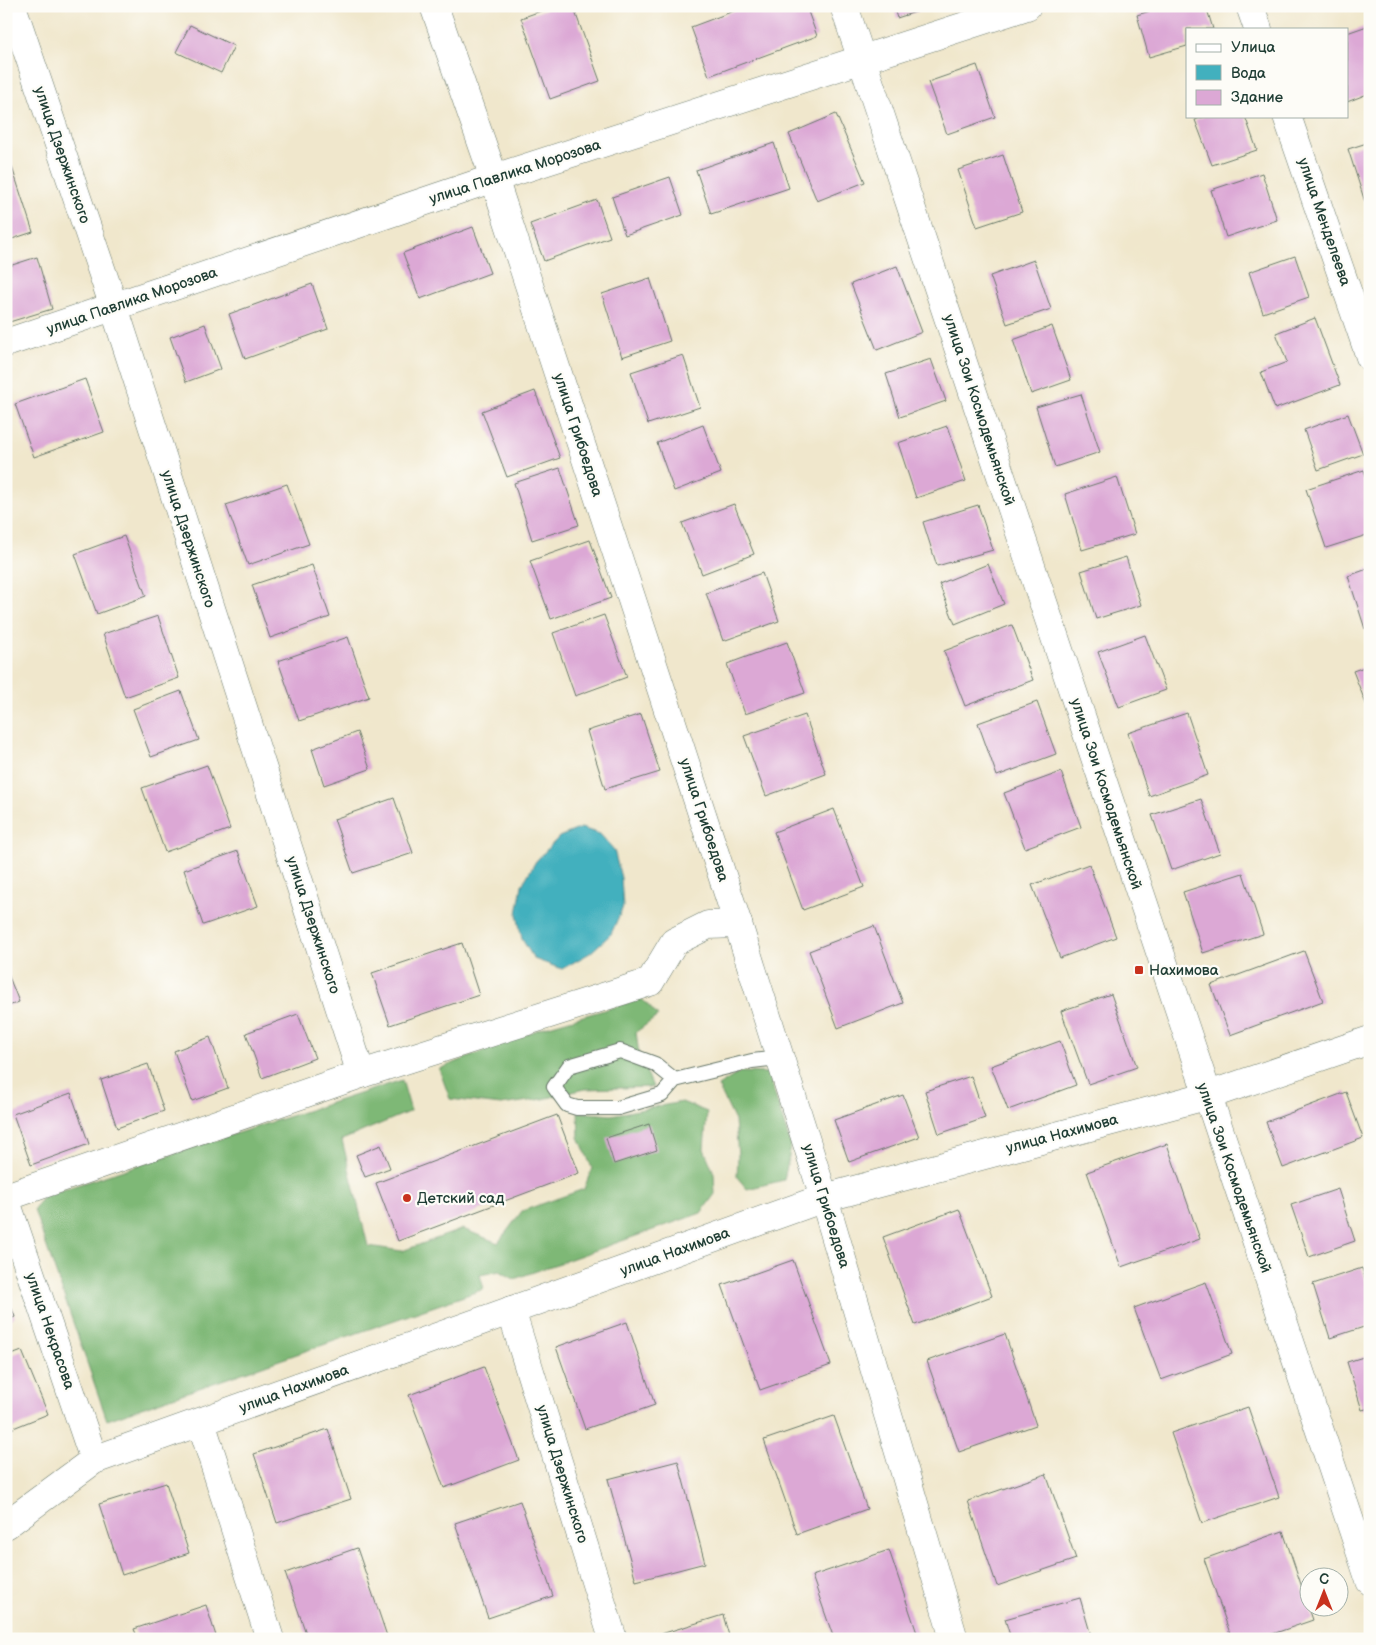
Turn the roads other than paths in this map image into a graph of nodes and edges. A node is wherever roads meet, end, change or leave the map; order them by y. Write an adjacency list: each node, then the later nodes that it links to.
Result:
1 (12, 6): 10 (street, улица Дзержинского)
2 (434, 6): 9 (street, улица Грибоедова)
3 (844, 6): 7 (street, улица Зои Космодемьянской)
4 (1027, 6): 7 (street, улица Павлика Морозова)
5 (1250, 6): 6 (street)
6 (1258, 28)
7 (862, 60): 9 (street, улица Павлика Морозова); 18 (street, улица Зои Космодемьянской)
8 (1289, 118): 12 (street, улица Менделеева)
9 (494, 178): 10 (street, улица Павлика Морозова); 13 (street, улица Грибоедова)
10 (114, 307): 11 (street, улица Павлика Морозова); 16 (street, улица Дзержинского)
11 (6, 343)
12 (1370, 357)
13 (738, 924): 15 (street, улица Грибоедова); 16 (street)
14 (1370, 1040): 18 (street, улица Нахимова)
15 (780, 1058): 17 (lane); 20 (street, улица Грибоедова)
16 (360, 1074): 19 (street)
17 (675, 1080): 17 (lane)
18 (1206, 1096): 20 (street, улица Нахимова); 26 (street, улица Зои Космодемьянской)
19 (6, 1197)
20 (824, 1198): 22 (street, улица Нахимова); 29 (street, улица Грибоедова)
21 (6, 1201): 24 (street, улица Некрасова)
22 (511, 1310): 23 (street, улица Нахимова); 28 (street, улица Дзержинского)
23 (201, 1422): 24 (street, улица Нахимова); 27 (street)
24 (94, 1460): 25 (street, улица Нахимова)
25 (6, 1525)
26 (1370, 1581)
27 (270, 1639)
28 (612, 1639)
29 (954, 1639)

